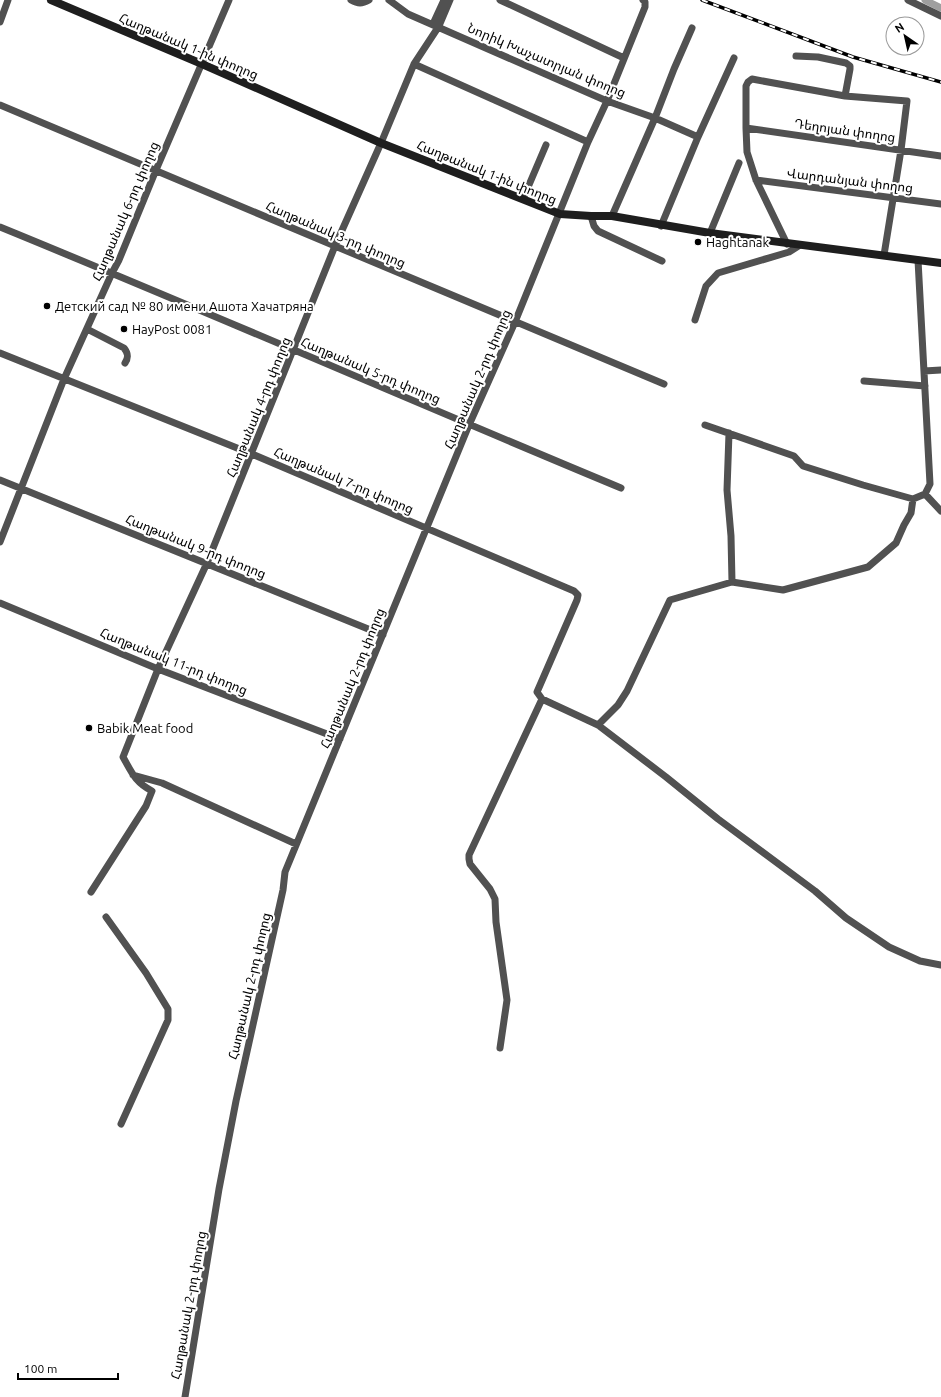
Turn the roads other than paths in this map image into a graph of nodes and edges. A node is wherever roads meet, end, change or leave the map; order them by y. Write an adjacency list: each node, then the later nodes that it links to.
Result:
1 (8, 0): 13 (street)
2 (51, 0): 19 (main road, Հաղթանակ 1-ին փողոց)
3 (229, 0): 19 (street, Հաղթանակ 6-րդ փողոց)
4 (351, 0): 5 (street)
5 (369, 0)
6 (389, 0): 14 (street, Նորիկ Խաչատրյան փողոց)
7 (444, 0): 14 (street)
8 (450, 0): 14 (street)
9 (500, 0): 17 (street)
10 (643, 0): 17 (street, Հաղթանակ 2-րդ փողոց)
11 (908, 0): 12 (street)
12 (941, 16)
13 (0, 22)
14 (436, 25): 20 (street, Հաղթանակ 4-րդ փողոց); 22 (street, Նորիկ Խաչատրյան փողոց)
15 (692, 28): 24 (street)
16 (796, 56): 21 (street)
17 (624, 58): 22 (street, Հաղթանակ 2-րդ փողոց)
18 (734, 58): 26 (street)
19 (202, 64): 28 (main road, Հաղթանակ 1-ին փողոց); 33 (street, Հաղթանակ 6-րդ փողոց)
20 (414, 64): 27 (street); 28 (street, Հաղթանակ 4-րդ փողոց)
21 (845, 96): 25 (street); 30 (street)
22 (608, 101): 24 (street, Նորիկ Խաչատրյան փողոց); 27 (street, Հաղթանակ 2-րդ փողոց)
23 (0, 104): 33 (street, Հաղթանակ 3-րդ փողոց)
24 (655, 118): 26 (street, Նորիկ Խաչատրյան փողոց); 40 (street)
25 (746, 128): 30 (street, Դեղոյան փողոց); 34 (street)
26 (698, 137): 41 (street)
27 (588, 142): 38 (street, Հաղթանակ 2-րդ փողոց)
28 (381, 143): 36 (main road, Հաղթանակ 1-ին փողոց); 46 (street, Հաղթանակ 4-րդ փողոց)
29 (546, 146): 36 (street)
30 (902, 150): 31 (street, Դեղոյան փողոց); 35 (street)
31 (941, 156)
32 (739, 163): 43 (street)
33 (156, 170): 46 (street, Հաղթանակ 3-րդ փողոց); 51 (street, Հաղթանակ 6-րդ փողոց)
34 (756, 180): 35 (street, Վարդանյան փողոց); 44 (street)
35 (893, 197): 37 (street, Վարդանյան փողոց); 47 (street)
36 (523, 198): 38 (main road, Հաղթանակ 1-ին փողոց)
37 (941, 204)
38 (560, 214): 39 (main road, Հաղթանակ 1-ին փողոց); 53 (street, Հաղթանակ 2-րդ փողոց)
39 (591, 216): 40 (main road, Հաղթանակ 1-ին փողոց); 49 (street)
40 (612, 216): 41 (main road, Հաղթանակ 1-ին փողոց)
41 (662, 226): 43 (main road, Հաղթանակ 1-ին փողոց)
42 (0, 227): 51 (street, Հաղթանակ 5-րդ փողոց)
43 (710, 233): 44 (main road, Հաղթանակ 1-ին փողոց)
44 (787, 244): 45 (main road, Հաղթանակ 1-ին փողոց)
45 (800, 245): 47 (main road, Հաղթանակ 1-ին փողոց); 52 (street)
46 (335, 246): 53 (street, Հաղթանակ 3-րդ փողոց); 55 (street, Հաղթանակ 4-րդ փողոց)
47 (884, 255): 48 (main road, Հաղթանակ 1-ին փողոց)
48 (918, 260): 50 (main road, Հաղթանակ 1-ին փողոց); 59 (street)
49 (662, 261)
50 (941, 263)
51 (112, 273): 54 (street, Հաղթանակ 6-րդ փողոց); 55 (street, Հաղթանակ 5-րդ փողոց)
52 (695, 320)
53 (515, 322): 62 (street, Հաղթանակ 3-րդ փողոց); 64 (street, Հաղթանակ 2-րդ փողոց)
54 (87, 329): 57 (street); 60 (street, Հաղթանակ 6-րդ փողոց)
55 (294, 350): 64 (street, Հաղթանակ 5-րդ փողոց); 67 (street, Հաղթանակ 4-րդ փողոց)
56 (0, 353): 60 (street, Հաղթանակ 7-րդ փողոց)
57 (125, 363)
58 (941, 370): 59 (street)
59 (924, 371): 63 (street)
60 (64, 379): 67 (street, Հաղթանակ 7-րդ փողոց); 70 (street, Հաղթանակ 6-րդ փողոց)
61 (864, 381): 63 (street)
62 (664, 384)
63 (925, 386): 71 (street)
64 (469, 425): 69 (street, Հաղթանակ 5-րդ փողոց); 74 (street, Հաղթանակ 2-րդ փողոց)
65 (705, 425): 66 (street)
66 (729, 434): 72 (street); 77 (street)
67 (252, 454): 74 (street, Հաղթանակ 7-րդ փողոց); 76 (street, Հաղթանակ 4-րդ փողոց)
68 (0, 480): 70 (street, Հաղթանակ 9-րդ փողոց)
69 (621, 488)
70 (21, 490): 75 (street, Հաղթանակ 6-րդ փողոց); 76 (street, Հաղթանակ 9-րդ փողոց)
71 (925, 494): 72 (street); 73 (street)
72 (913, 499): 77 (street)
73 (941, 511)
74 (427, 528): 79 (street, Հաղթանակ 2-րդ փողոց); 81 (street, Հաղթանակ 7-րդ փողոց)
75 (0, 542)
76 (208, 563): 79 (street, Հաղթանակ 9-րդ փողոց); 80 (street, Հաղթանակ 4-րդ փողոց)
77 (732, 582): 82 (street)
78 (0, 603): 80 (street, Հաղթանակ 11-րդ փողոց)
79 (382, 635): 83 (street, Հաղթանակ 2-րդ փողոց)
80 (158, 669): 83 (street, Հաղթանակ 11-րդ փողոց); 84 (street, Հաղթանակ 4-րդ փողոց)
81 (542, 698): 82 (street); 89 (street)
82 (598, 725): 88 (street)
83 (340, 739): 85 (street, Հաղթանակ 2-րդ փողոց)
84 (133, 775): 85 (street); 86 (street, Հաղթանակ 4-րդ փողոց)
85 (296, 844): 91 (street, Հաղթանակ 2-րդ փողոց)
86 (91, 892)
87 (106, 918): 90 (street)
88 (941, 965)
89 (500, 1048)
90 (121, 1124)
91 (185, 1397)

